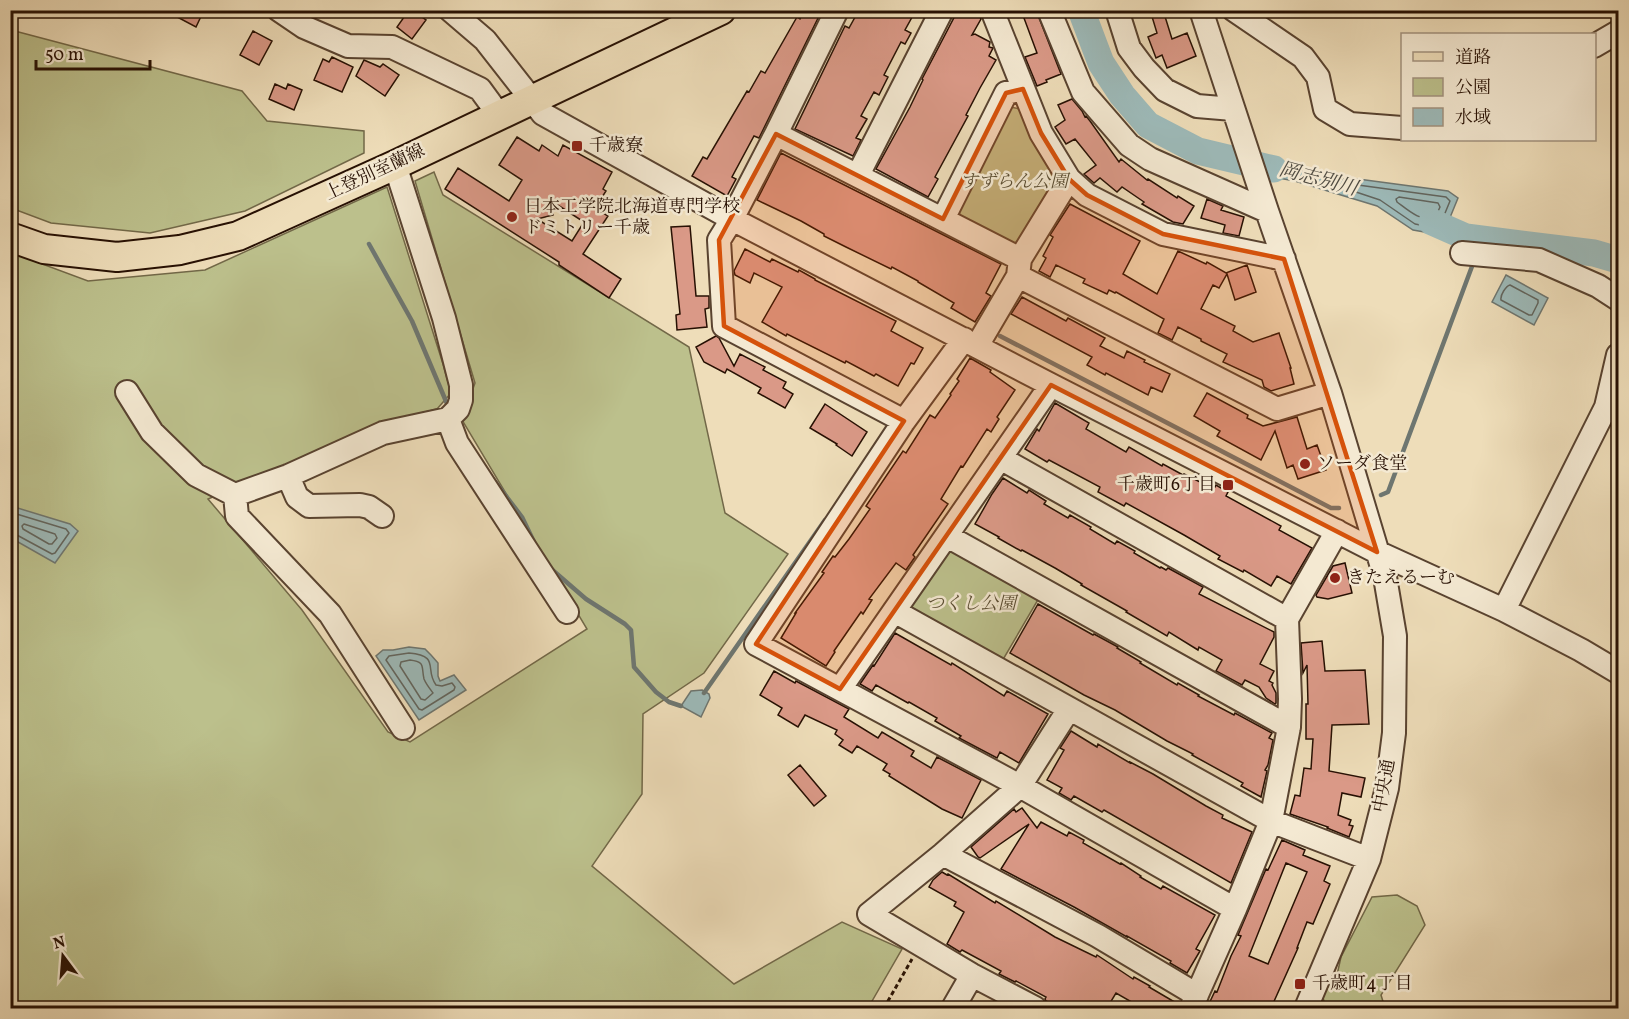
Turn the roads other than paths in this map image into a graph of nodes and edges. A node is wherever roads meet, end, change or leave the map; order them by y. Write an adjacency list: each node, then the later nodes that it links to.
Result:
1 (279, 10): 11 (street)
2 (450, 10): 15 (street)
3 (721, 10): 15 (main road, 上登別室蘭線)
4 (837, 10): 19 (street)
5 (942, 10): 21 (street)
6 (992, 10): 14 (street)
7 (1049, 10): 23 (street)
8 (1117, 10): 17 (street)
9 (1201, 10): 17 (street, 中央通)
10 (1234, 10): 18 (street)
11 (307, 19): 16 (street)
12 (1618, 32): 13 (street)
13 (1596, 45)
14 (1023, 89): 22 (street); 25 (street)
15 (531, 100): 16 (main road, 上登別室蘭線); 24 (street)
16 (499, 115): 20 (main road, 上登別室蘭線)
17 (1235, 116): 23 (street, 中央通)
18 (1401, 128)
19 (776, 134): 21 (street); 24 (street)
20 (395, 165): 26 (main road, 上登別室蘭線); 37 (street)
21 (858, 175): 25 (street)
22 (1068, 179): 28 (street); 29 (street)
23 (1264, 202): 28 (street, 中央通)
24 (732, 219): 31 (street); 38 (street)
25 (944, 219): 29 (street)
26 (10, 237)
27 (1462, 253): 30 (street)
28 (1284, 259): 35 (street, 中央通)
29 (1019, 267): 31 (street); 35 (street)
30 (1618, 299)
31 (971, 342): 33 (street); 38 (street)
32 (1618, 355): 36 (street)
33 (1051, 385): 39 (street); 43 (street)
34 (127, 392): 41 (street)
35 (1330, 393): 45 (street, 中央通)
36 (1612, 410): 46 (street)
37 (448, 419): 40 (street); 48 (street)
38 (904, 421): 51 (street)
39 (1000, 458): 44 (street); 49 (street)
40 (288, 476): 41 (street); 42 (street)
41 (235, 495): 54 (street)
42 (382, 516)
43 (1337, 531): 45 (street); 49 (street)
44 (947, 536): 47 (street); 53 (street)
45 (1377, 552): 46 (street); 58 (street, 中央通)
46 (1504, 610): 50 (street)
47 (894, 611): 51 (street); 52 (street)
48 (567, 612)
49 (1287, 619): 53 (street)
50 (1618, 672)
51 (840, 689): 55 (street)
52 (1069, 709): 55 (street); 56 (street)
53 (1289, 727): 56 (street)
54 (403, 728)
55 (1020, 786): 57 (street); 59 (street)
56 (1271, 821): 58 (street); 59 (street)
57 (943, 854): 60 (street); 61 (street)
58 (1369, 859): 64 (street, 中央通)
59 (1235, 909): 61 (street)
60 (972, 975): 62 (street); 63 (street)
61 (1194, 1002)
62 (953, 1008)
63 (1035, 1008)
64 (1306, 1008)

